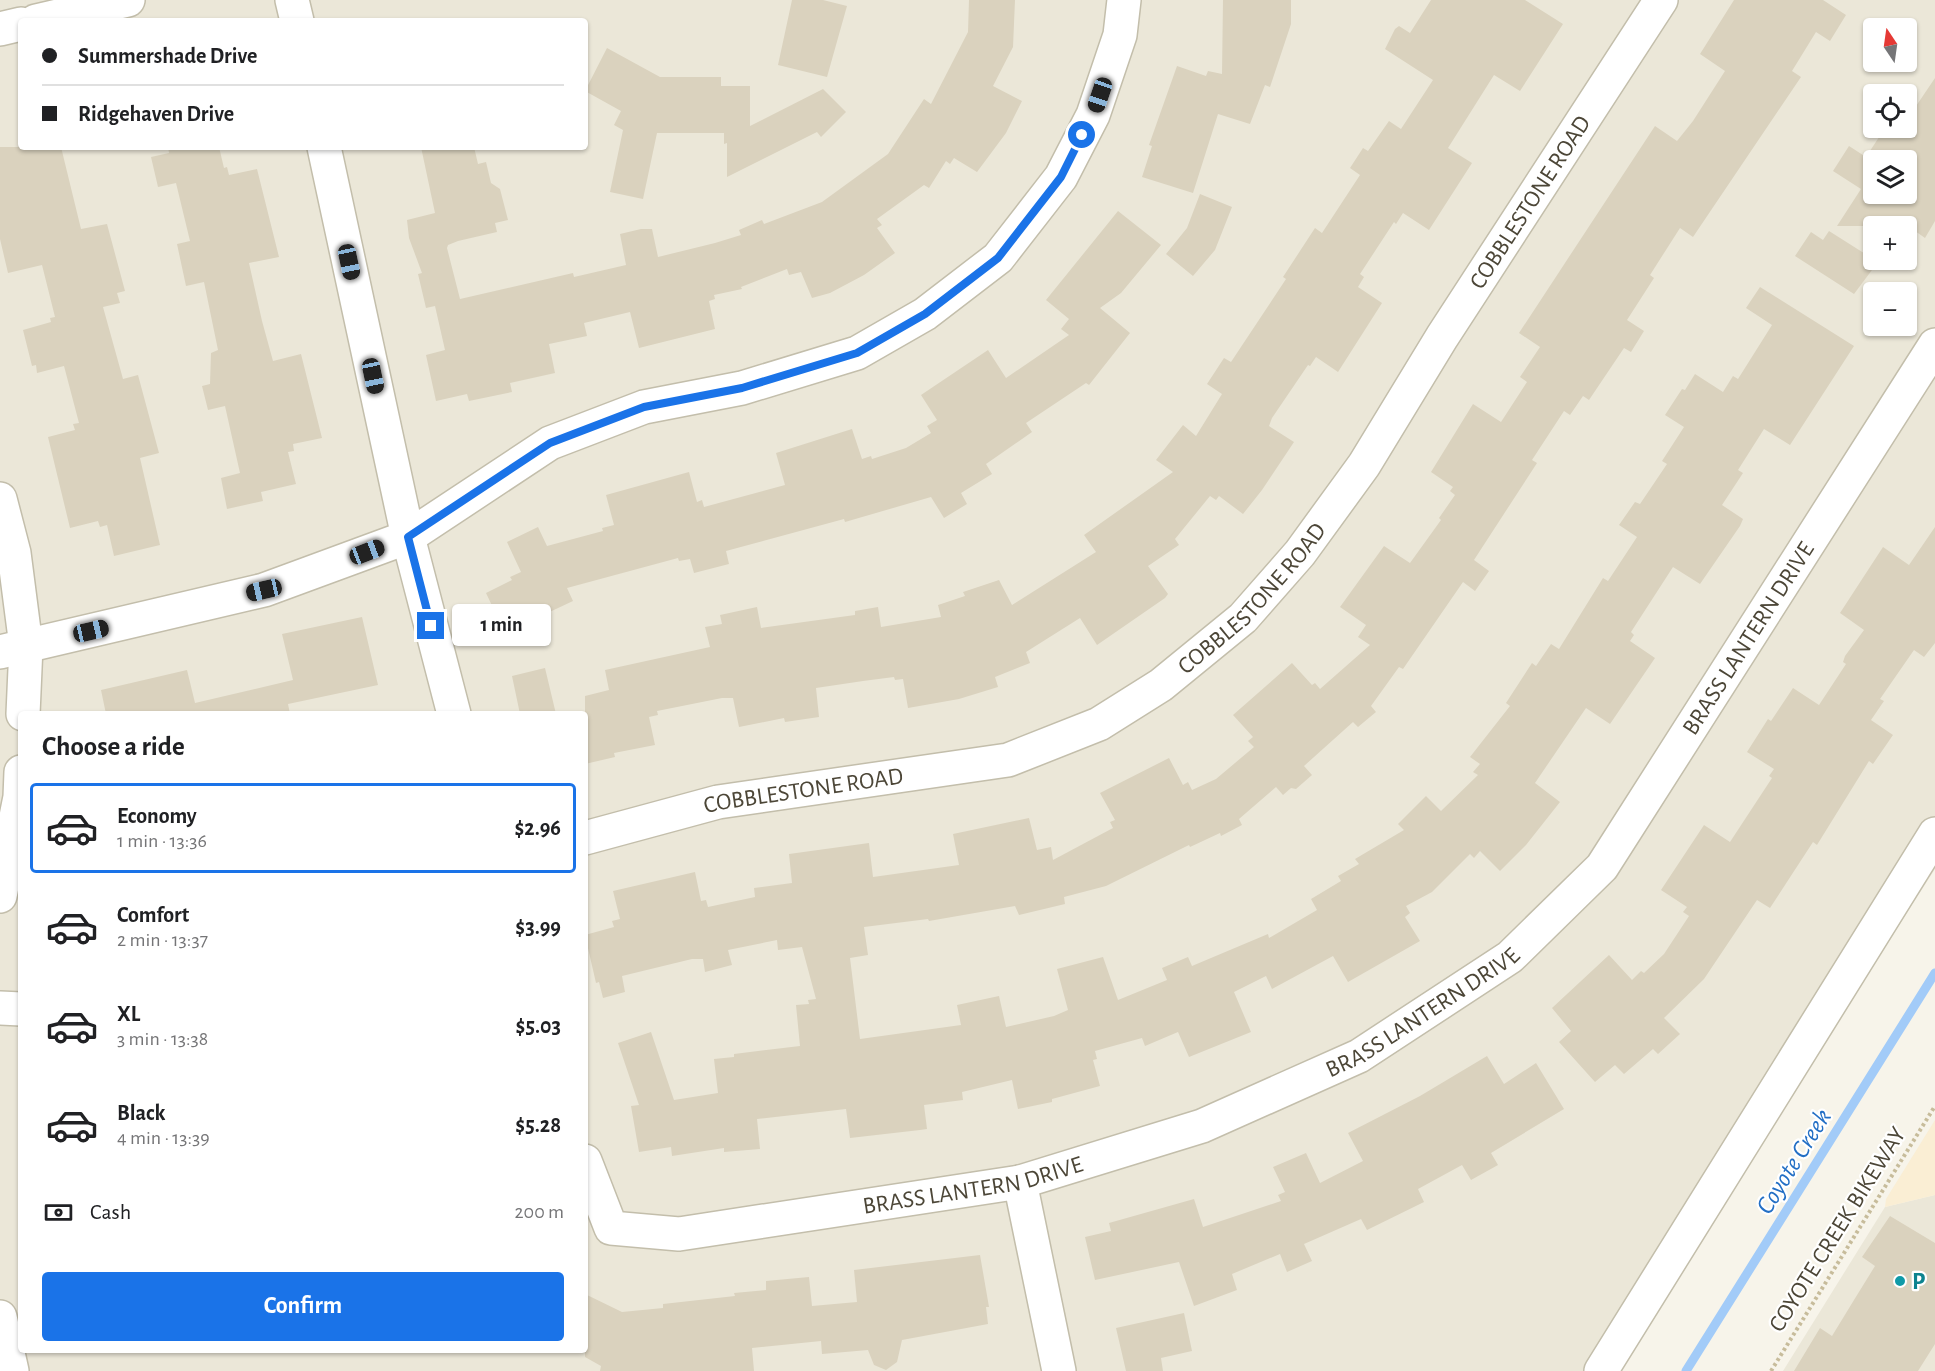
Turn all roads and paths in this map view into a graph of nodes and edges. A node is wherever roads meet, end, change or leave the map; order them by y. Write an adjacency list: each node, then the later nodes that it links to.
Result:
1 (128, 0): 5 (street)
2 (292, 0): 6 (street)
3 (1124, 0): 12 (street)
4 (1661, 0): 18 (street, COBBLESTONE ROAD)
5 (49, 18)
6 (296, 18)
7 (18, 25): 8 (street)
8 (0, 29)
9 (325, 150): 12 (street)
10 (1935, 345): 24 (street, BRASS LANTERN DRIVE)
11 (0, 498): 13 (street)
12 (408, 537): 13 (street); 15 (street)
13 (13, 649): 14 (street)
14 (23, 711)
15 (453, 711)
16 (18, 807): 19 (street)
17 (1935, 834): 28 (street)
18 (588, 837)
19 (0, 896)
20 (0, 1008): 21 (street)
21 (18, 1009)
22 (1935, 1106): 29 (path, COYOTE CREEK BIKEWAY)
23 (588, 1169): 24 (street, BRASS LANTERN DRIVE)
24 (1020, 1182): 27 (street)
25 (0, 1317): 26 (street)
26 (12, 1371)
27 (1059, 1371)
28 (1601, 1371)
29 (1771, 1371)

